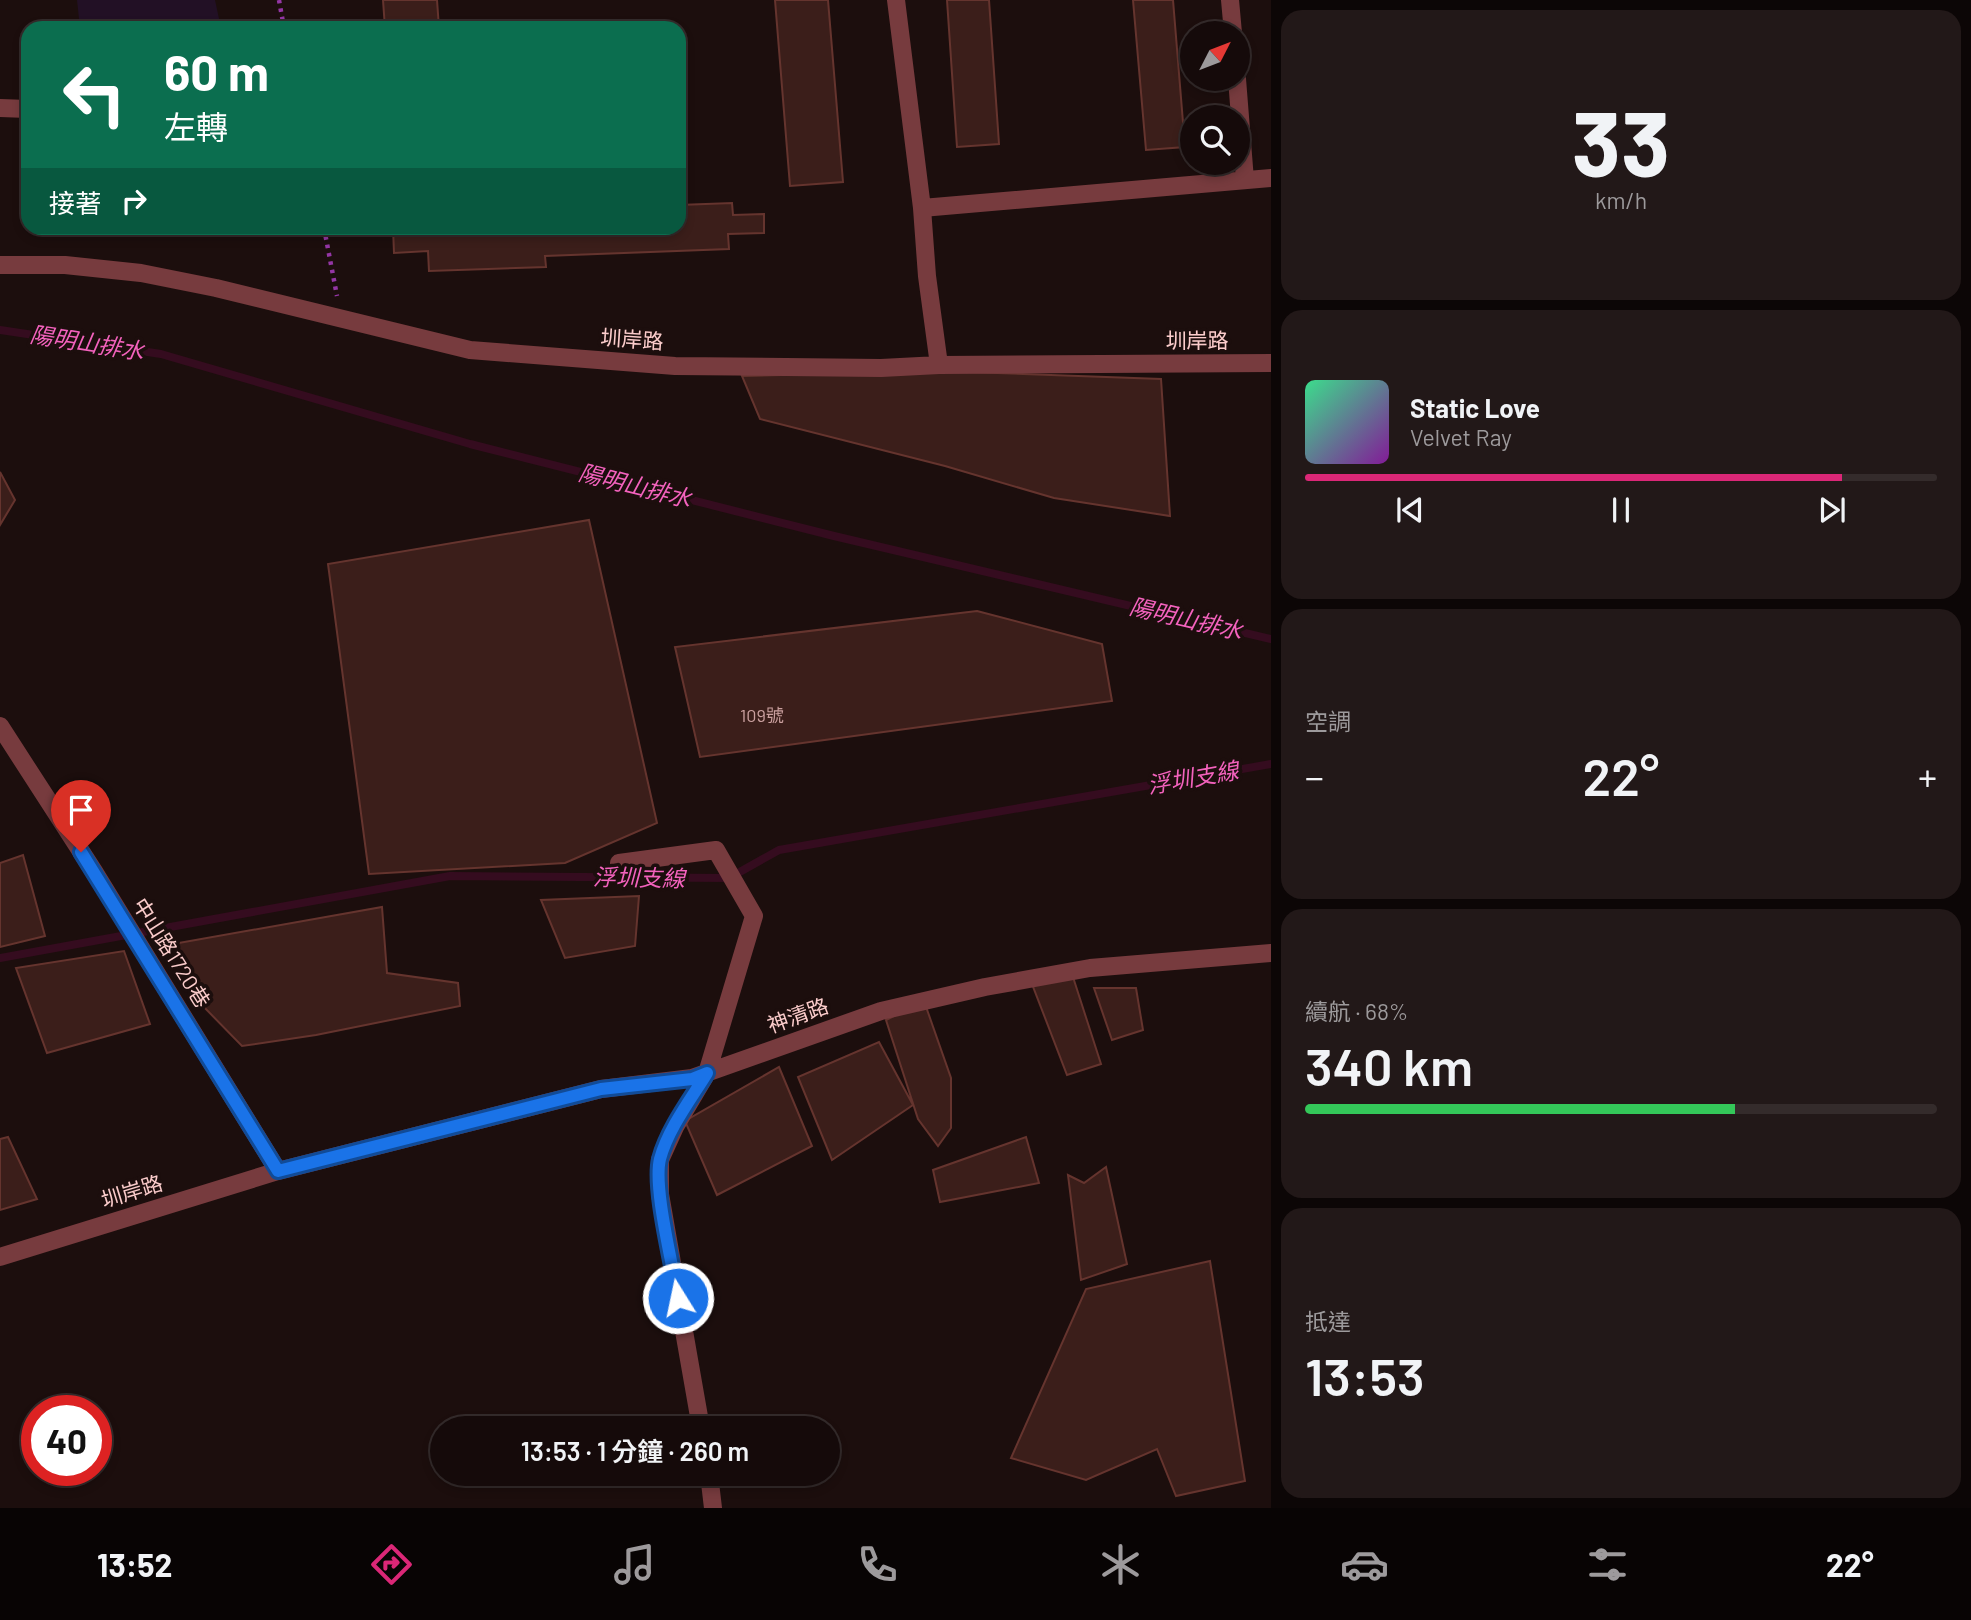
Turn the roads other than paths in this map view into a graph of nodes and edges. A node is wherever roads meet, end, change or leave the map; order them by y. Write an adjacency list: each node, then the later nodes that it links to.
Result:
1 (896, 0): 9 (street)
2 (1230, 0): 3 (street)
3 (1232, 21)
4 (1238, 91): 8 (street)
5 (0, 108): 6 (street)
6 (21, 109)
7 (1271, 178): 8 (street)
8 (1245, 180): 9 (street)
9 (922, 208): 12 (street)
10 (0, 265): 12 (street, 圳岸路)
11 (1271, 363): 12 (street, 圳岸路)
12 (939, 365)
13 (0, 726): 17 (street, 中山路1720巷)
14 (619, 863): 16 (street)
15 (1271, 953): 16 (street, 神清路)
16 (707, 1073): 17 (street, 神清路); 19 (street)
17 (278, 1171): 18 (street, 圳岸路)
18 (0, 1257)
19 (699, 1416)
20 (710, 1486): 21 (street)
21 (713, 1508)

